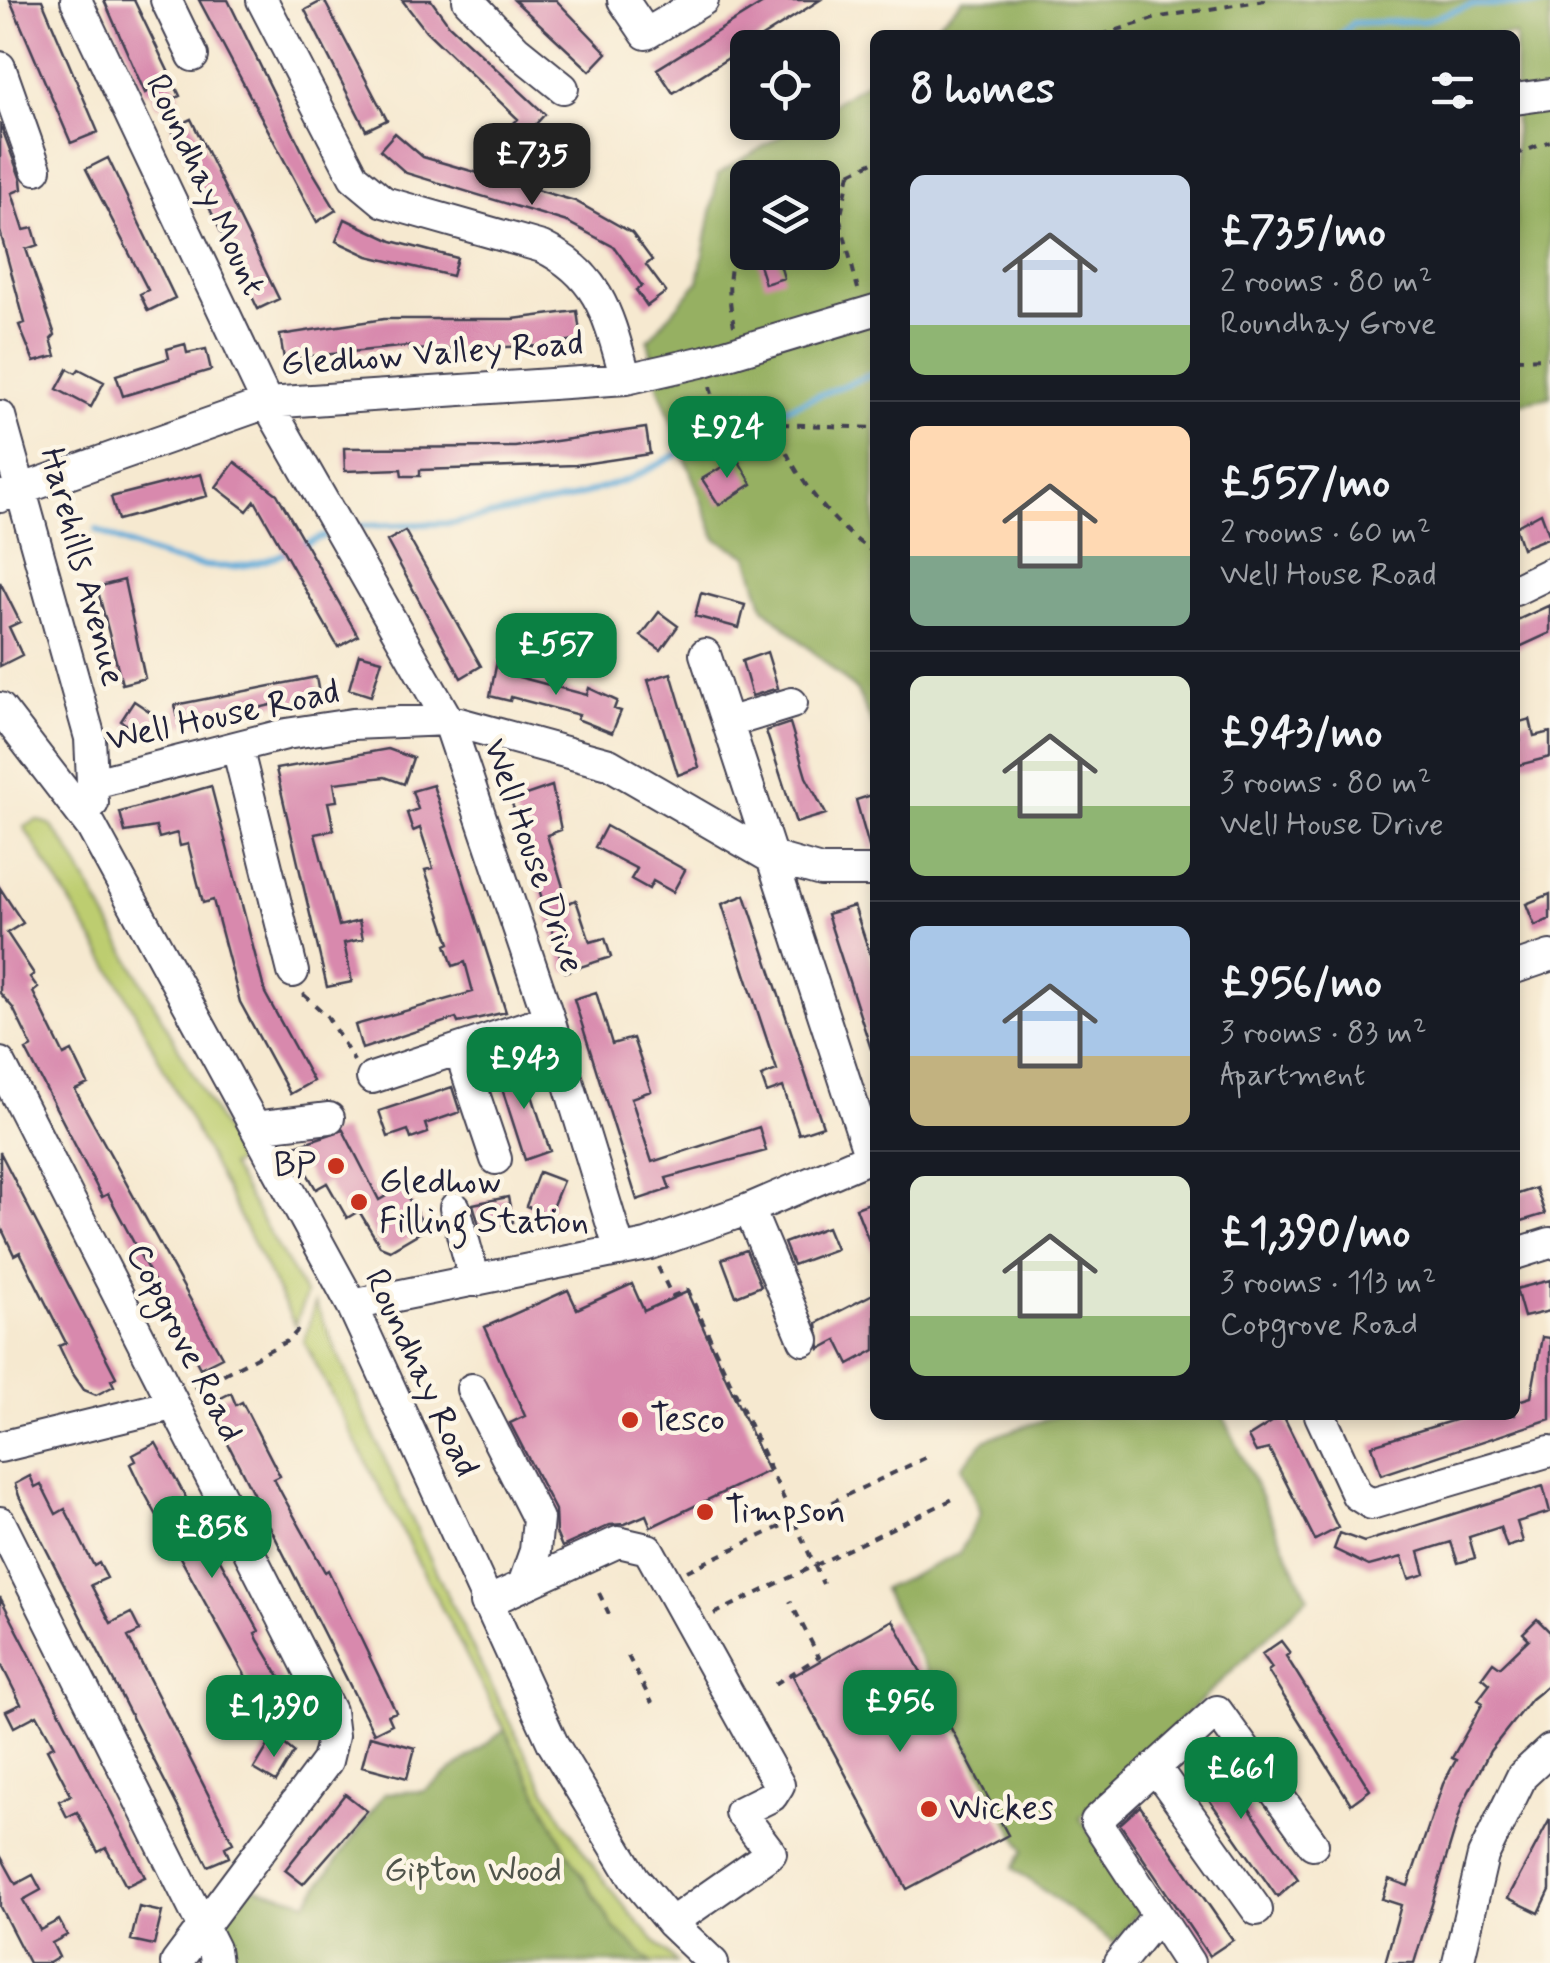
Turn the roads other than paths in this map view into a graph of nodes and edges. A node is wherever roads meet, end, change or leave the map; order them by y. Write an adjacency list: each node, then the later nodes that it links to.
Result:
1 (76, 0): 15 (street, Roundhay Mount)
2 (166, 0): 7 (street)
3 (262, 0): 14 (street)
4 (468, 0): 9 (street)
5 (623, 0): 6 (street)
6 (703, 0)
7 (193, 56)
8 (0, 67): 12 (street)
9 (562, 88)
10 (1550, 94): 11 (street)
11 (1520, 98)
12 (36, 168)
13 (870, 311): 14 (street, Gledhow Valley Road)
14 (626, 379): 15 (street, Gledhow Valley Road)
15 (267, 403): 17 (street, Gledhow Valley Road); 23 (street, Well House Drive)
16 (0, 416): 17 (street, Harehills Avenue)
17 (12, 491): 25 (street, Harehills Avenue)
18 (1550, 573): 19 (street)
19 (1520, 588)
20 (704, 654): 24 (street)
21 (792, 703): 24 (street)
22 (0, 708): 27 (street, Roundhay Road)
23 (448, 720): 26 (street, Well House Road); 30 (street, Well House Road); 35 (street, Well House Drive)
24 (730, 722): 30 (street)
25 (90, 738): 27 (street); 28 (street, Harehills Avenue)
26 (237, 747): 28 (street, Well House Road); 34 (street)
27 (54, 776): 29 (street, Roundhay Road)
28 (94, 784): 29 (street, Harehills Avenue)
29 (91, 826): 40 (street, Roundhay Road)
30 (768, 856): 31 (street, Well House Road); 41 (street)
31 (870, 871)
32 (1550, 956): 33 (street)
33 (1520, 966)
34 (292, 972)
35 (549, 1019): 36 (street); 47 (street, Well House Drive)
36 (458, 1049): 38 (street); 43 (street)
37 (0, 1063): 53 (street, Copgrove Road)
38 (372, 1078)
39 (329, 1118): 40 (street)
40 (254, 1127): 50 (street, Roundhay Road)
41 (870, 1147)
42 (870, 1157): 45 (street)
43 (496, 1159)
44 (455, 1208): 49 (street)
45 (749, 1209): 47 (street); 51 (street)
46 (1550, 1243): 48 (street)
47 (633, 1248): 49 (street)
48 (1520, 1252)
49 (475, 1280): 50 (street)
50 (352, 1306): 59 (street, Roundhay Road)
51 (804, 1340)
52 (472, 1389): 58 (street)
53 (184, 1397): 55 (street); 66 (street, Copgrove Road)
54 (1322, 1420): 56 (street)
55 (0, 1448)
56 (1550, 1451)
57 (0, 1522): 66 (street)
58 (523, 1584): 59 (street); 65 (street)
59 (486, 1603): 65 (street, Roundhay Road)
60 (1550, 1750): 72 (street)
61 (1155, 1767): 62 (street); 63 (street); 64 (street)
62 (1313, 1844)
63 (1258, 1910)
64 (1157, 1916): 70 (street); 71 (street)
65 (671, 1923): 69 (street, Roundhay Road)
66 (202, 1929): 67 (street, Copgrove Road); 68 (street)
67 (176, 1963)
68 (216, 1963)
69 (713, 1963)
70 (1120, 1963)
71 (1188, 1963)
72 (1458, 1963)

